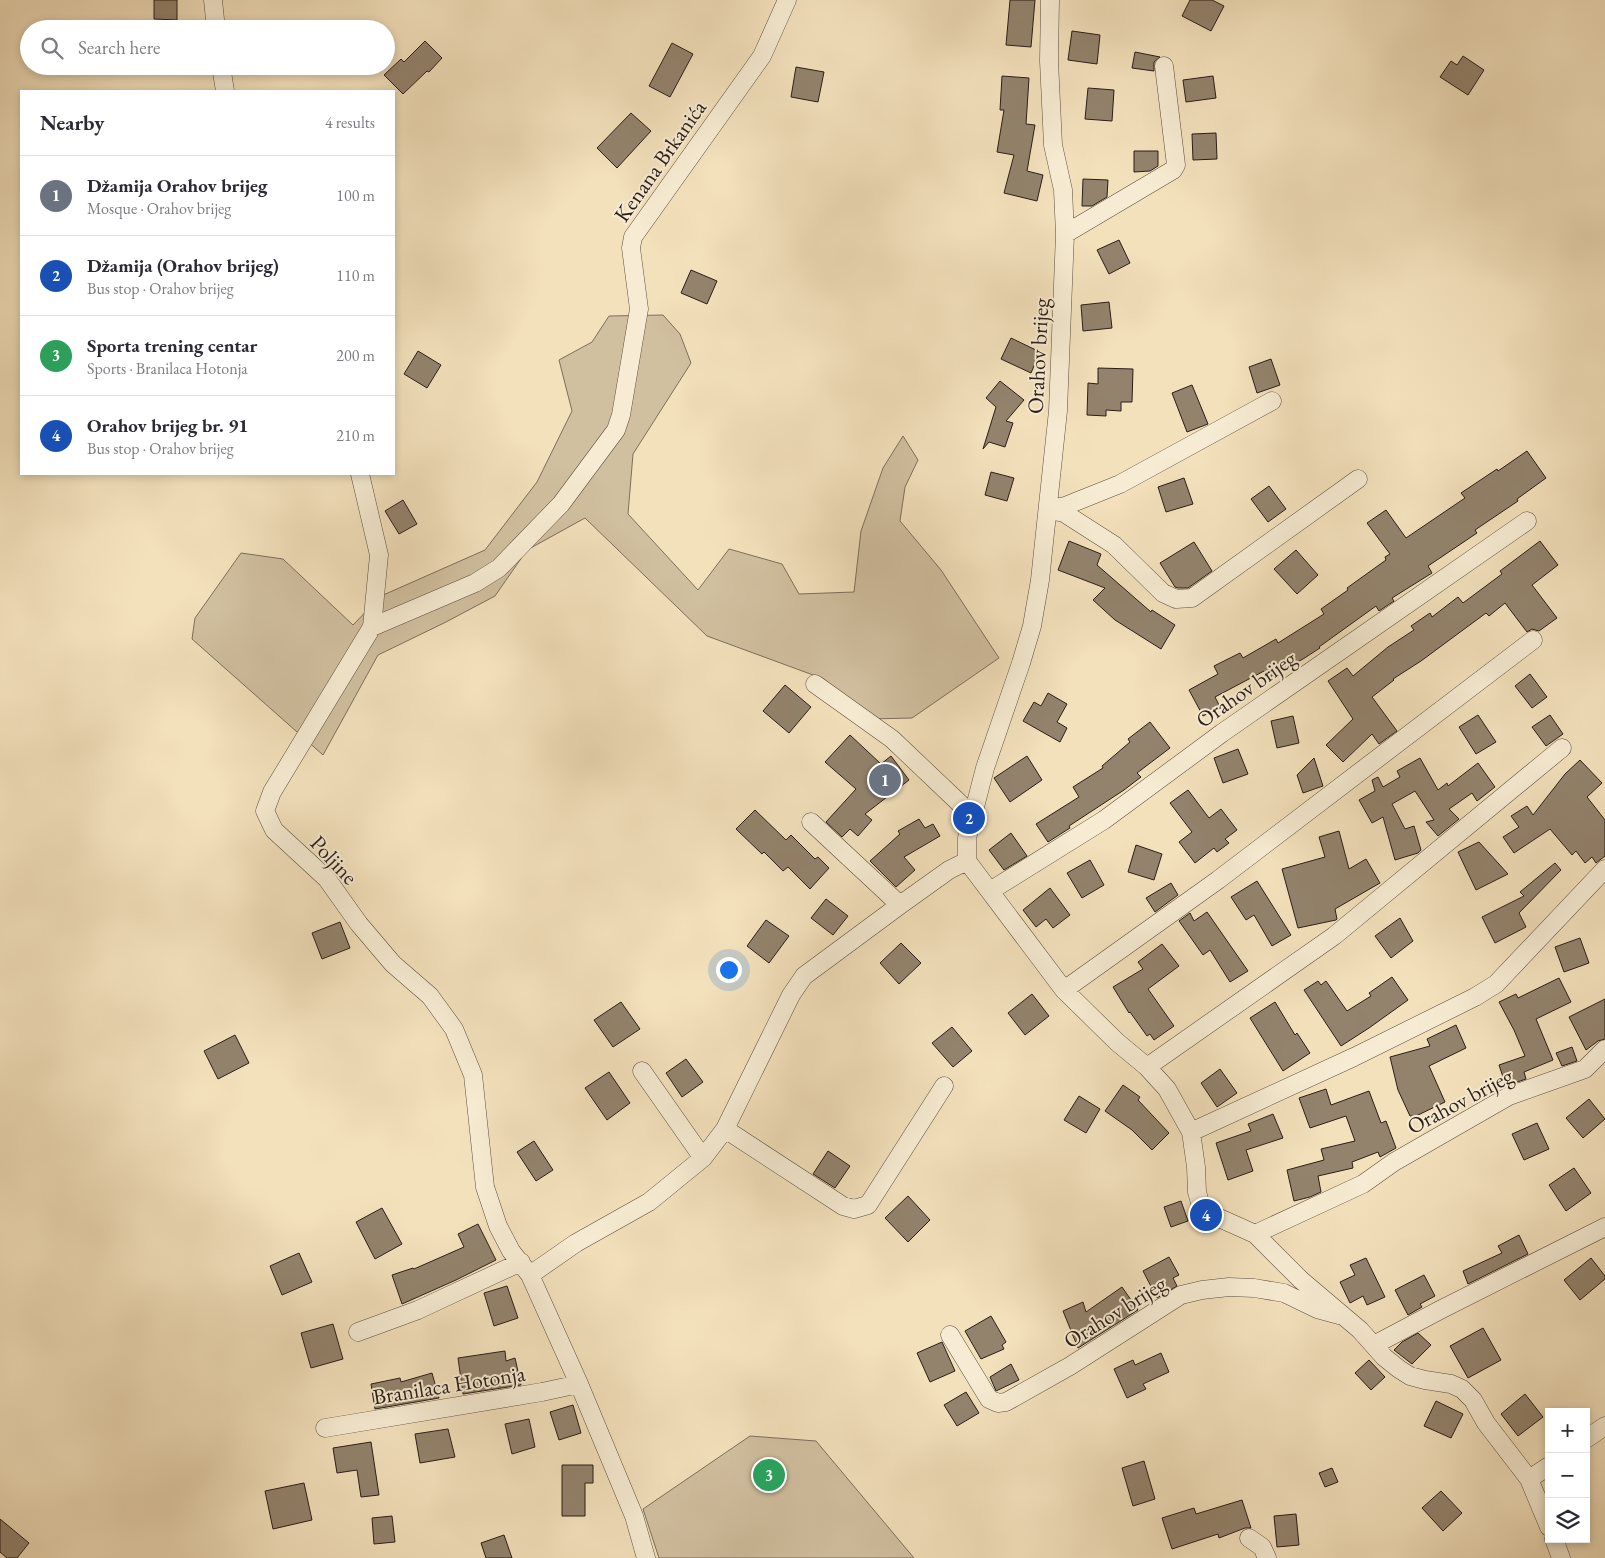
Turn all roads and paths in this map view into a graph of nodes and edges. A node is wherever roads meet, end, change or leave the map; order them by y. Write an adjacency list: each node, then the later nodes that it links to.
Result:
1 (213, 0): 4 (street)
2 (787, 0): 14 (street, Kenana Brkanića)
3 (1050, 0): 8 (street, Orahov brijeg)
4 (215, 20)
5 (1164, 66): 8 (street)
6 (222, 75): 7 (street)
7 (225, 90)
8 (1066, 234): 12 (street, Orahov brijeg)
9 (1272, 401): 12 (street)
10 (360, 475): 14 (street, Poljine)
11 (1358, 479): 12 (street)
12 (1049, 510): 18 (street, Orahov brijeg)
13 (1527, 521): 22 (street, Orahov brijeg)
14 (372, 627): 34 (street, Poljine)
15 (1533, 640): 24 (street)
16 (816, 684): 18 (street)
17 (1562, 748): 26 (street)
18 (972, 815): 20 (street, Orahov brijeg)
19 (811, 822): 23 (street)
20 (966, 861): 22 (street, Orahov brijeg); 23 (street)
21 (1605, 869): 30 (street)
22 (990, 891): 24 (street, Orahov brijeg)
23 (900, 905): 29 (street)
24 (1064, 990): 26 (street, Orahov brijeg)
25 (1605, 1049): 33 (street, Orahov brijeg)
26 (1147, 1067): 30 (street, Orahov brijeg)
27 (642, 1071): 31 (street)
28 (944, 1086): 29 (street)
29 (725, 1129): 31 (street)
30 (1191, 1132): 33 (street, Orahov brijeg)
31 (703, 1158): 34 (street)
32 (1605, 1227): 38 (street)
33 (1255, 1234): 35 (street, Orahov brijeg)
34 (525, 1269): 36 (street); 39 (street)
35 (1344, 1316): 37 (street, Orahov brijeg); 38 (street, Orahov brijeg)
36 (358, 1332)
37 (950, 1335)
38 (1374, 1345): 44 (street, Orahov brijeg)
39 (579, 1384): 41 (street, Branilaca Hotonja); 48 (street)
40 (1605, 1426): 42 (street)
41 (325, 1428)
42 (1590, 1436)
43 (1545, 1469): 44 (street)
44 (1529, 1479): 45 (street, Orahov brijeg)
45 (1545, 1517)
46 (1249, 1538): 49 (street)
47 (1555, 1543): 50 (street)
48 (646, 1558)
49 (1267, 1558)
50 (1561, 1558)

